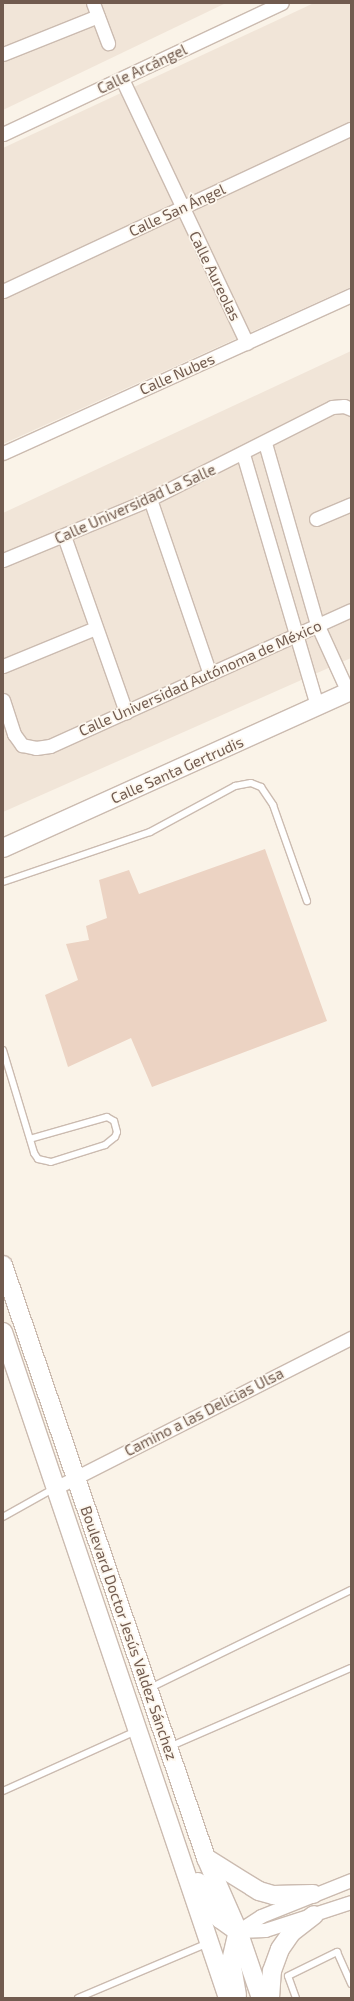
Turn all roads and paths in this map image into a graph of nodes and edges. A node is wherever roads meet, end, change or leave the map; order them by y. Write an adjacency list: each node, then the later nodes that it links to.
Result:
1 (94, 3): 3 (street)
2 (282, 3): 6 (street, Calle Arcángel)
3 (98, 16): 4 (street); 5 (street)
4 (108, 43)
5 (3, 54)
6 (122, 79): 8 (street, Calle Arcángel); 9 (street, Calle Aureolas)
7 (351, 129): 9 (street, Calle San Ángel)
8 (3, 134)
9 (183, 208): 10 (street, Calle San Ángel); 12 (street, Calle Aureolas)
10 (3, 291)
11 (351, 295): 12 (street, Calle Nubes)
12 (247, 343): 15 (street, Calle Nubes)
13 (351, 408): 14 (street, Calle Universidad La Salle)
14 (265, 443): 16 (street, Calle Universidad La Salle); 23 (street)
15 (3, 453)
16 (243, 454): 17 (street, Calle Universidad La Salle); 25 (street)
17 (150, 499): 20 (street, Calle Universidad La Salle); 27 (street)
18 (351, 504): 19 (street)
19 (316, 519)
20 (64, 536): 21 (street, Calle Universidad La Salle); 24 (street)
21 (3, 560)
22 (351, 610): 23 (street, Calle Universidad Autónoma de México)
23 (317, 624): 25 (street, Calle Universidad Autónoma de México); 28 (street)
24 (95, 628): 26 (street); 31 (street)
25 (295, 634): 27 (street, Calle Universidad Autónoma de México); 30 (street)
26 (3, 666)
27 (210, 674): 31 (street, Calle Universidad Autónoma de México)
28 (350, 692): 30 (main road, Calle Santa Gertrudis)
29 (3, 700): 31 (street, Calle Universidad Autónoma de México)
30 (317, 706): 32 (main road, Calle Santa Gertrudis)
31 (126, 712)
32 (3, 848)
33 (3, 882): 34 (lane)
34 (307, 901)
35 (3, 1050): 36 (lane)
36 (30, 1139): 36 (lane)
37 (3, 1265): 40 (main road, Boulevard Doctor Jesús Valdez Sánchez)
38 (3, 1332): 41 (main road, Boulevard Doctor Jesús Valdez Sánchez)
39 (351, 1338): 40 (street, Camino a las Delicias Ulsa)
40 (76, 1476): 41 (street, Camino a las Delicias Ulsa); 45 (main road, Boulevard Doctor Jesús Valdez Sánchez)
41 (57, 1487): 42 (lane); 46 (main road, Boulevard Doctor Jesús Valdez Sánchez)
42 (3, 1516)
43 (351, 1590): 45 (lane)
44 (351, 1668): 47 (lane)
45 (149, 1688): 47 (main road, Boulevard Doctor Jesús Valdez Sánchez)
46 (136, 1731): 48 (lane); 49 (main road, Boulevard Doctor Jesús Valdez Sánchez)
47 (169, 1747): 50 (main road, Boulevard Doctor Jesús Valdez Sánchez)
48 (3, 1791)
49 (172, 1832): 55 (main road); 56 (main road, Boulevard Doctor Jesús Valdez Sánchez)
50 (206, 1858): 52 (main road); 55 (main road, Boulevard Doctor Jesús Valdez Sánchez)
51 (351, 1880): 52 (street)
52 (313, 1894): 55 (street)
53 (351, 1902): 54 (street)
54 (314, 1915): 55 (street); 62 (main road)
55 (238, 1931): 60 (main road); 61 (main road, Boulevard Doctor Jesús Valdez Sánchez)
56 (208, 1943): 58 (lane); 59 (main road, Boulevard Doctor Jesús Valdez Sánchez)
57 (351, 1984): 63 (lane)
58 (78, 1998)
59 (228, 1998)
60 (237, 1998)
61 (260, 1998)
62 (270, 1998)
63 (296, 1998)

